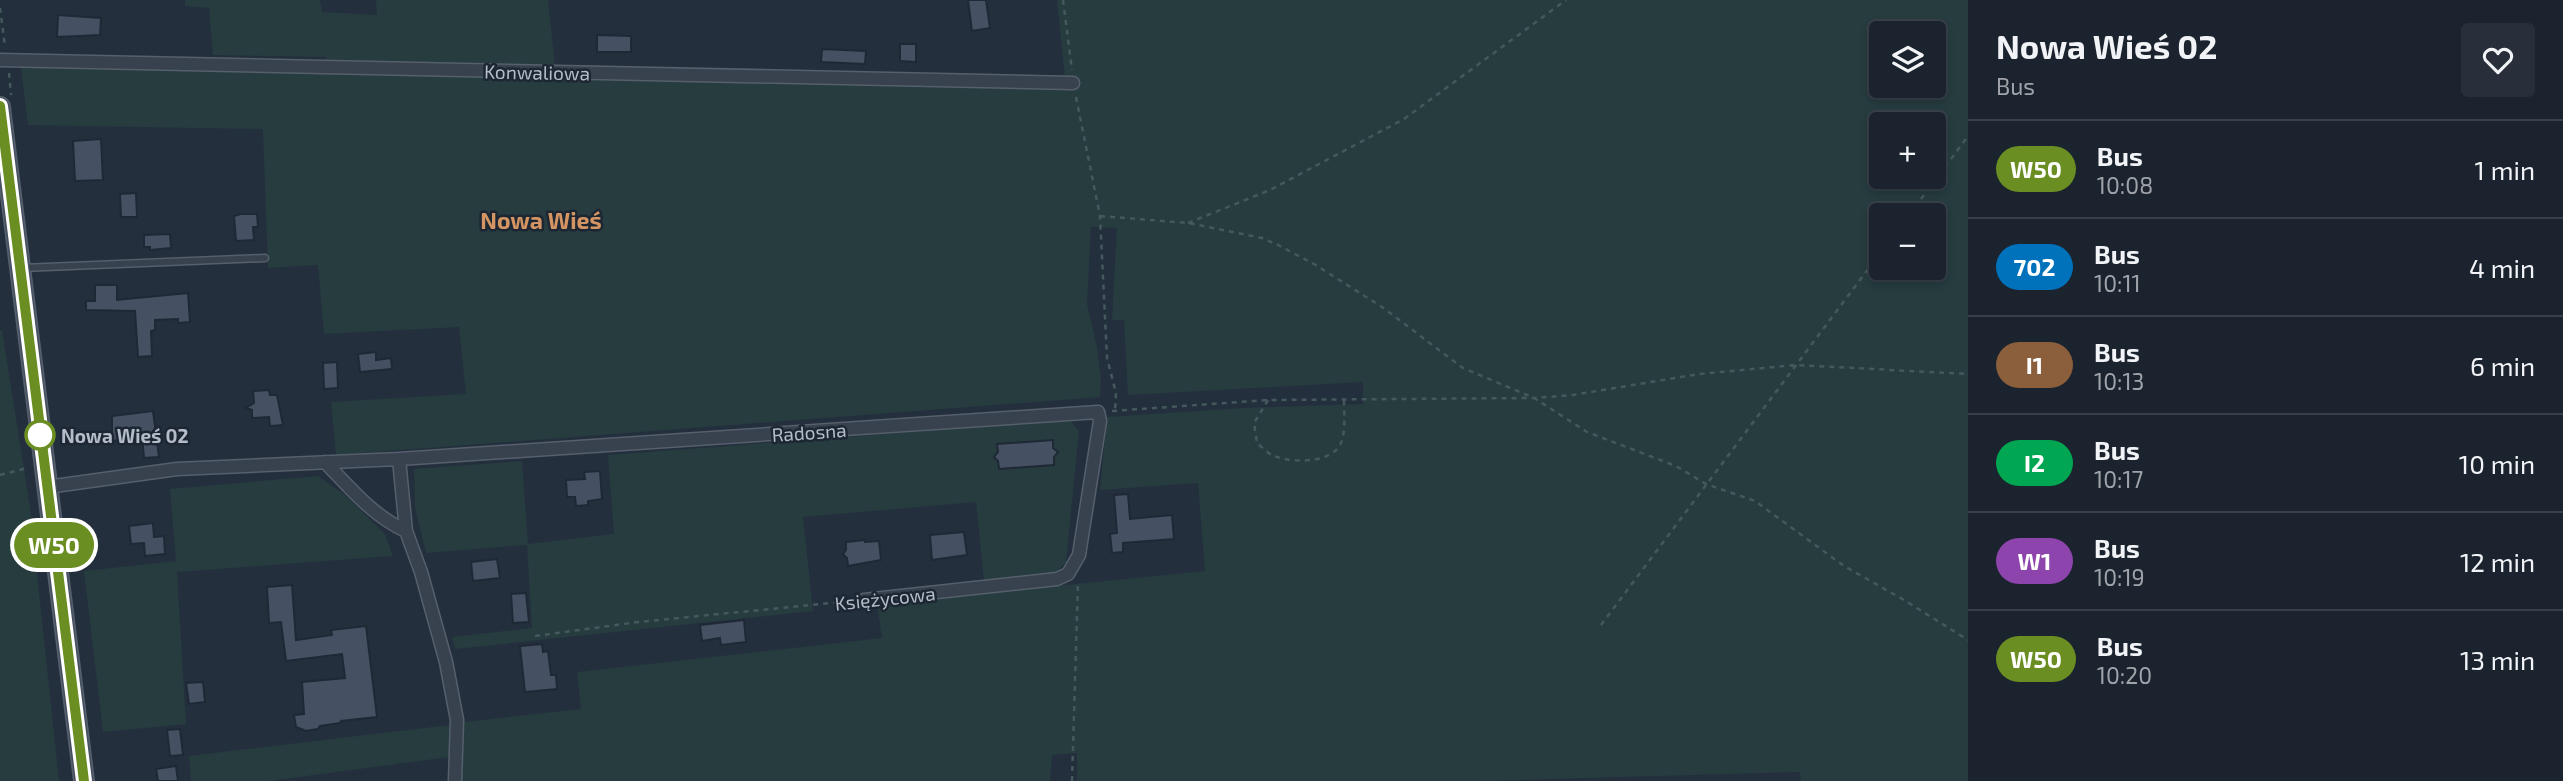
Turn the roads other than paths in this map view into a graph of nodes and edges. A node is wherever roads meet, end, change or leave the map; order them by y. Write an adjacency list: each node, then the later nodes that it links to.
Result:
1 (0, 60): 2 (street, Konwaliowa)
2 (1073, 83)
3 (0, 107): 5 (main road)
4 (265, 258): 5 (lane)
5 (20, 268): 8 (main road)
6 (399, 459): 7 (street, Radosna); 9 (street); 10 (street, Radosna)
7 (325, 462): 8 (street, Radosna); 9 (street)
8 (47, 487): 12 (main road)
9 (406, 531): 13 (street)
10 (1079, 555): 11 (street, Księżycowa)
11 (864, 600)
12 (84, 781)
13 (455, 781)

